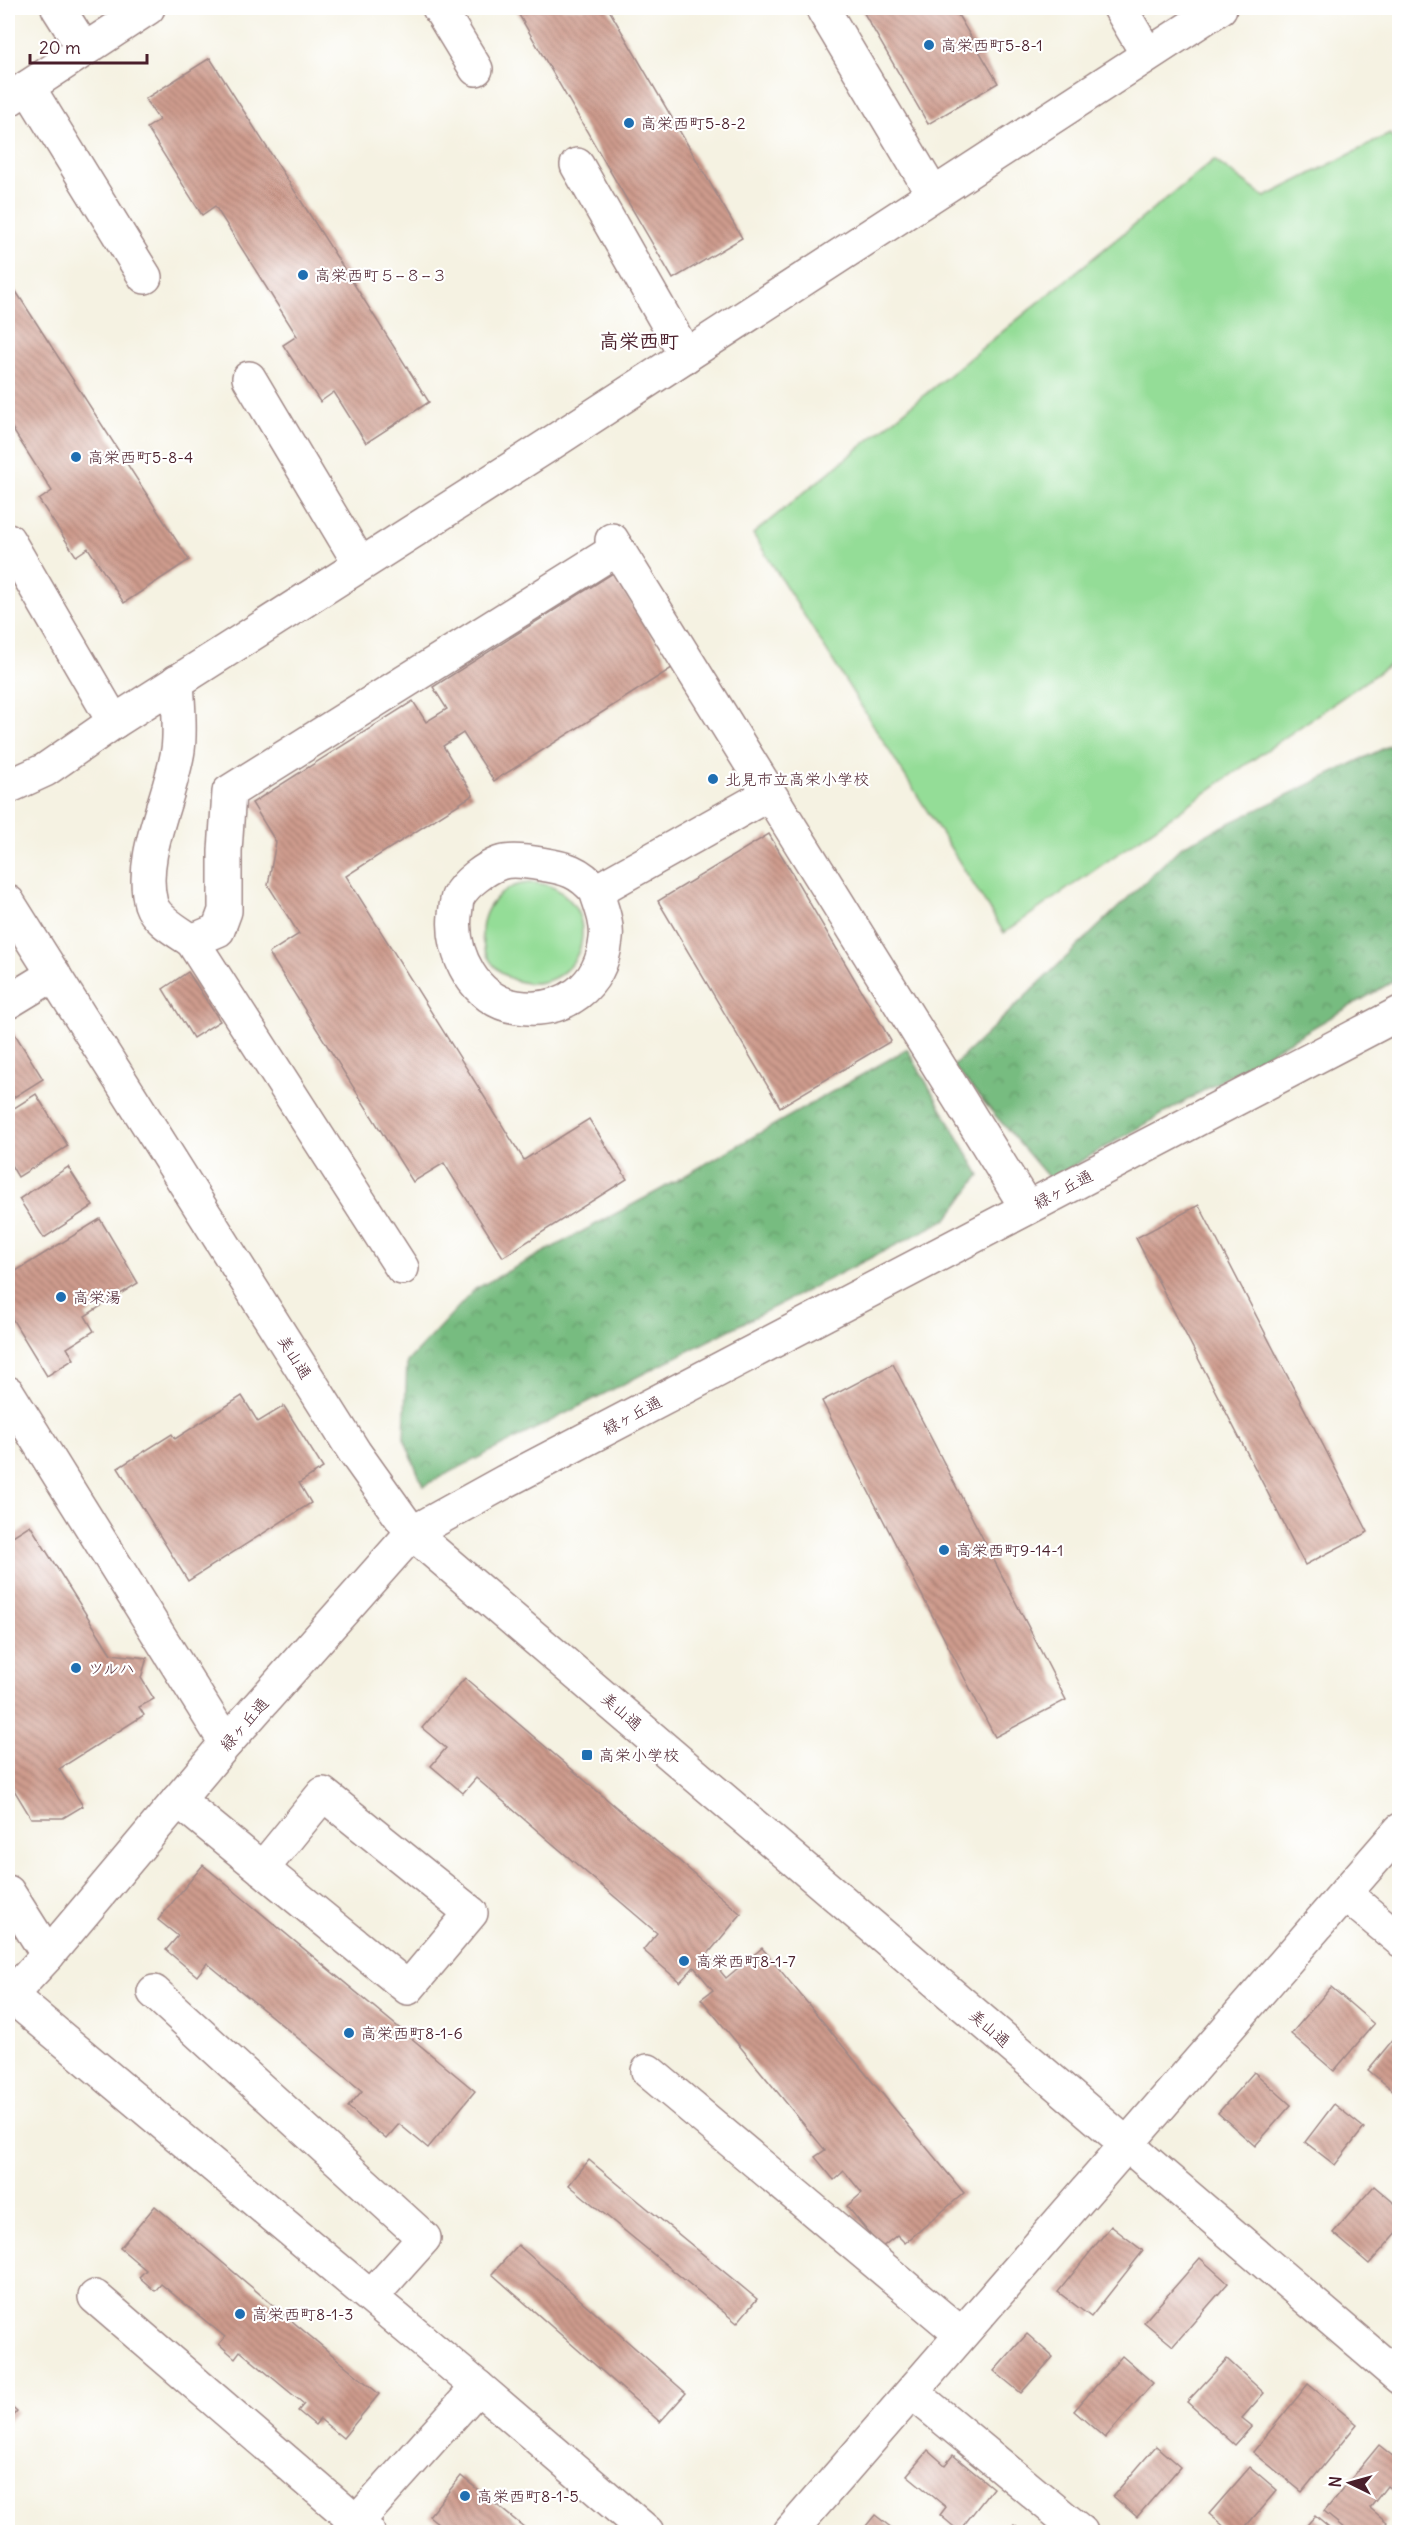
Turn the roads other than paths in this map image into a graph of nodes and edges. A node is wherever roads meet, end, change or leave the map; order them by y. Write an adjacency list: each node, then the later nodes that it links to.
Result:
1 (58, 8): 7 (street)
2 (148, 8): 7 (street)
3 (439, 8): 9 (street)
4 (1120, 8): 8 (street)
5 (1220, 8): 8 (street)
6 (824, 11): 12 (street)
7 (84, 49): 10 (street)
8 (1147, 54): 12 (street)
9 (476, 69)
10 (18, 93): 13 (street)
11 (577, 165): 14 (street)
12 (933, 194): 14 (street)
13 (145, 277)
14 (686, 356): 17 (street)
15 (249, 378): 17 (street)
16 (8, 540): 19 (street)
17 (360, 564): 18 (street)
18 (177, 681): 19 (street); 24 (street)
19 (114, 722): 20 (street)
20 (8, 788)
21 (769, 794): 22 (street); 24 (street); 28 (street)
22 (596, 891): 22 (street)
23 (8, 902): 25 (street, 美山通)
24 (192, 941): 29 (street)
25 (54, 974): 26 (street); 31 (street, 美山通)
26 (8, 1002)
27 (1400, 1013): 28 (street, 緑ヶ丘通)
28 (1027, 1208): 31 (street, 緑ヶ丘通)
29 (402, 1268)
30 (8, 1393): 32 (street)
31 (412, 1533): 32 (street, 緑ヶ丘通); 43 (street, 美山通)
32 (226, 1743): 33 (street, 緑ヶ丘通)
33 (178, 1800): 35 (street); 39 (street, 緑ヶ丘通)
34 (1400, 1830): 37 (street)
35 (262, 1869): 35 (street)
36 (8, 1892): 39 (street)
37 (1345, 1894): 38 (street); 43 (street)
38 (1400, 1940)
39 (48, 1955): 41 (street, 緑ヶ丘通)
40 (154, 1992): 45 (street)
41 (9, 1996): 45 (street)
42 (648, 2071): 46 (street)
43 (1125, 2144): 46 (street); 47 (street, 美山通)
44 (95, 2297): 50 (street)
45 (371, 2297): 48 (street)
46 (961, 2334): 49 (street)
47 (1400, 2378)
48 (478, 2387): 50 (street); 51 (street)
49 (912, 2392): 52 (street); 53 (street)
50 (358, 2529)
51 (647, 2532)
52 (790, 2532)
53 (1081, 2532)

